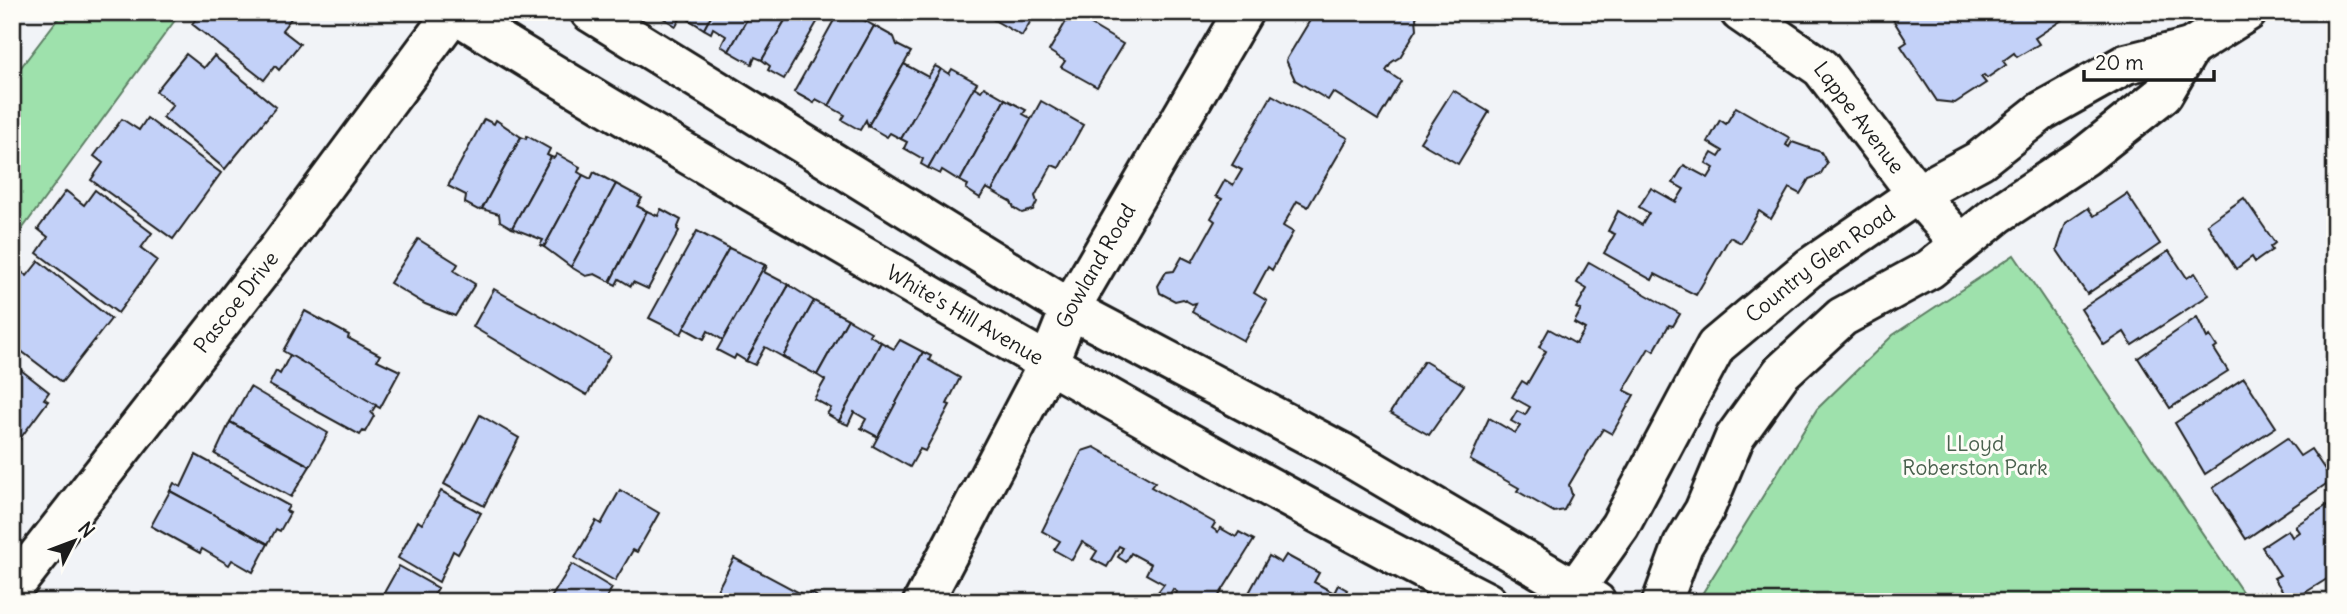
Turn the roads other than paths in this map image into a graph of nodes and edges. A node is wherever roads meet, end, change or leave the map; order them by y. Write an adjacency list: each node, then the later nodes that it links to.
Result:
1 (454, 12): 10 (street, White's Hill Avenue); 11 (street, Pascoe Drive)
2 (590, 12): 9 (street)
3 (1243, 12): 9 (street, Gowland Road)
4 (1740, 12): 7 (street, Lappe Avenue)
5 (2246, 12): 6 (street, Country Glen Road)
6 (2190, 48): 7 (street, Country Glen Road); 8 (street, Country Glen Road)
7 (1917, 194): 8 (street, Lappe Avenue); 12 (street, Country Glen Road)
8 (1960, 243): 15 (street, Country Glen Road)
9 (1070, 309): 10 (street, Gowland Road); 12 (street)
10 (1048, 364): 13 (street, Gowland Road); 14 (street, White's Hill Avenue)
11 (12, 589)
12 (1579, 598)
13 (923, 602)
14 (1487, 602)
15 (1662, 602)

